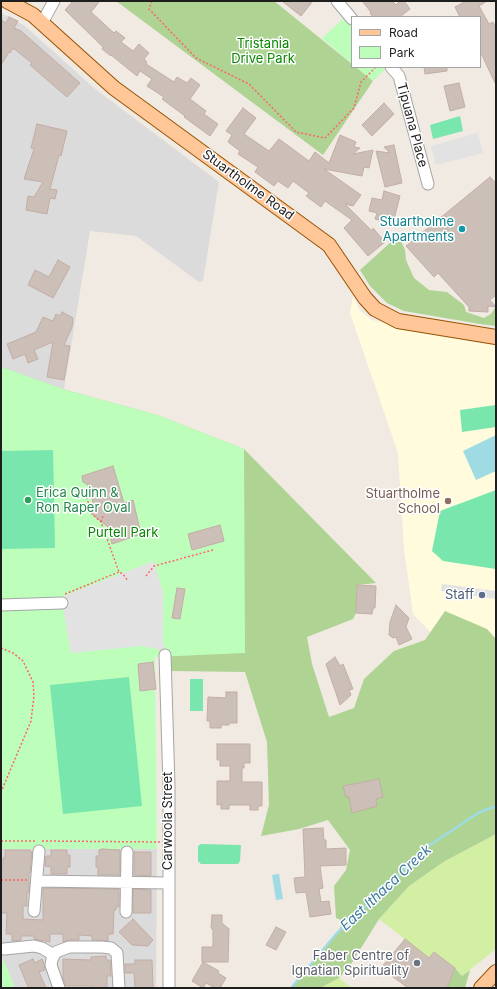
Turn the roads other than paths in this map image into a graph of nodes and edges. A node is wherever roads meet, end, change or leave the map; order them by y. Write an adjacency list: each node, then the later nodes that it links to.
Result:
1 (7, 1): 5 (main road, Stuartholme Road)
2 (54, 1): 5 (street)
3 (337, 1): 4 (street)
4 (351, 18)
5 (42, 23): 8 (main road, Stuartholme Road)
6 (392, 68): 7 (street, Tipuana Place)
7 (428, 184)
8 (496, 337)
9 (60, 599): 10 (street)
10 (1, 605)
11 (165, 655): 16 (street, Carwoola Street)
12 (39, 851): 14 (street)
13 (127, 852): 15 (street)
14 (37, 880): 15 (street); 17 (street)
15 (127, 882): 16 (street); 18 (street)
16 (168, 883): 24 (street, Carwoola Street)
17 (34, 911)
18 (126, 912)
19 (4, 949): 20 (street)
20 (54, 955): 22 (street); 23 (street)
21 (496, 972): 25 (main road)
22 (59, 988)
23 (119, 988)
24 (169, 988)
25 (482, 988)

